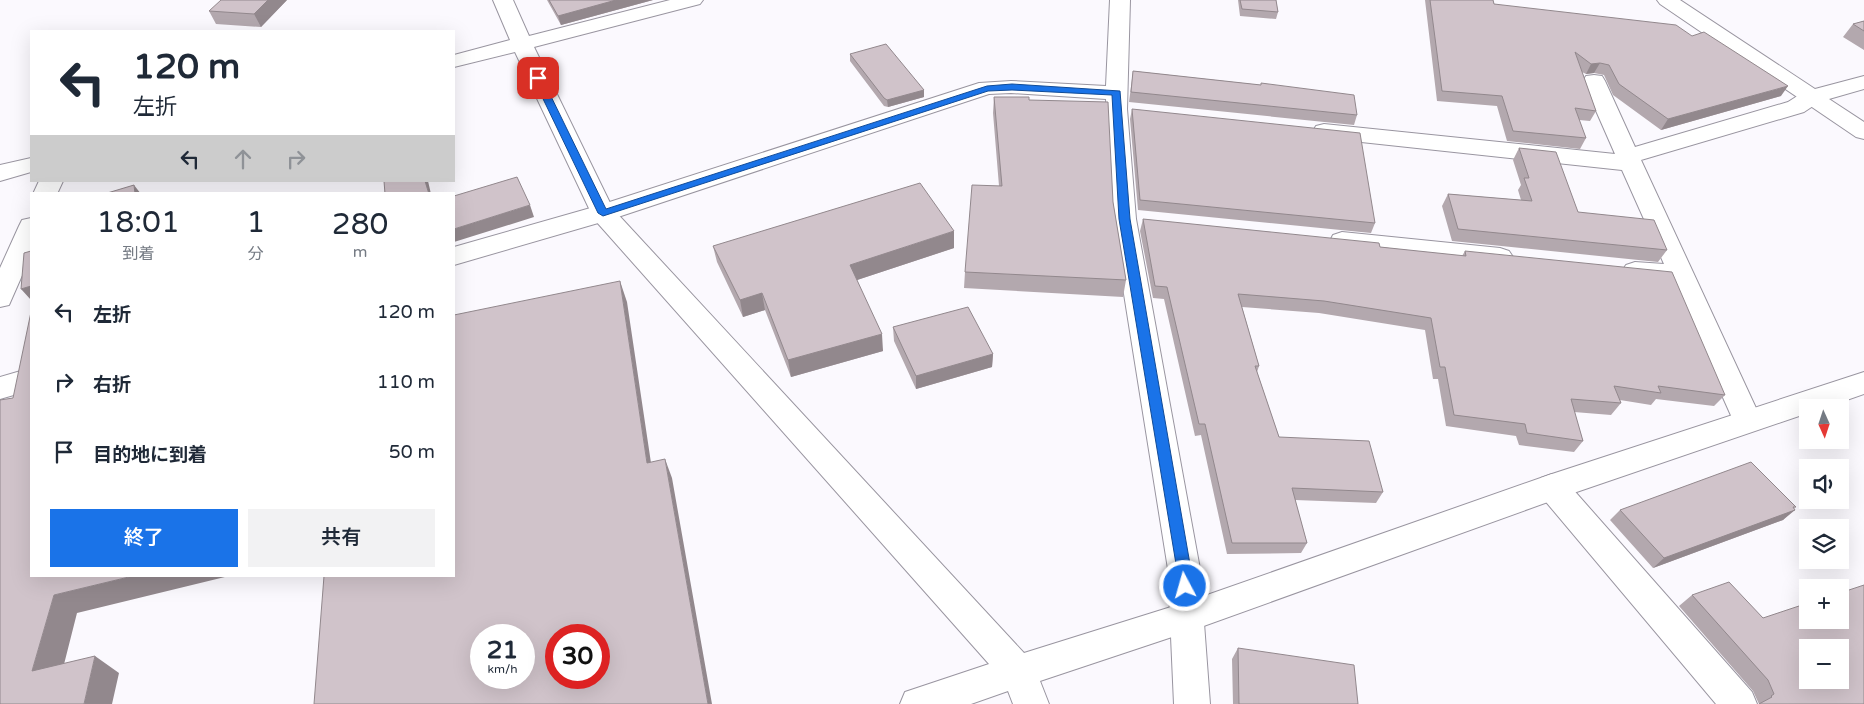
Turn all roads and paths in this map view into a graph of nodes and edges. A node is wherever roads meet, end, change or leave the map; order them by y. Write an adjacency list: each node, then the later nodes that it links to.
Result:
1 (503, 0): 5 (street)
2 (693, 0): 5 (street)
3 (1120, 0): 10 (street)
4 (1667, 0): 9 (street)
5 (522, 44): 6 (street); 16 (street)
6 (455, 61)
7 (1594, 81): 13 (street)
8 (1864, 82): 9 (street)
9 (1811, 97): 12 (street); 13 (street)
10 (1123, 104): 16 (street); 29 (street)
11 (1304, 128): 13 (street)
12 (1864, 132)
13 (1628, 160): 22 (street)
14 (30, 165): 15 (street)
15 (0, 173)
16 (603, 213): 19 (street); 30 (street)
17 (30, 228): 23 (street)
18 (1323, 239): 20 (street)
19 (455, 256)
20 (1522, 259)
21 (1612, 268): 22 (street)
22 (1681, 276): 27 (street)
23 (0, 298)
24 (30, 378): 26 (street)
25 (1864, 383): 27 (street)
26 (0, 388)
27 (1747, 420): 28 (street)
28 (1552, 487): 29 (street); 34 (street)
29 (1187, 618): 30 (street); 33 (street)
30 (1019, 672): 31 (street); 32 (street)
31 (918, 704)
32 (1031, 704)
33 (1192, 704)
34 (1739, 704)

